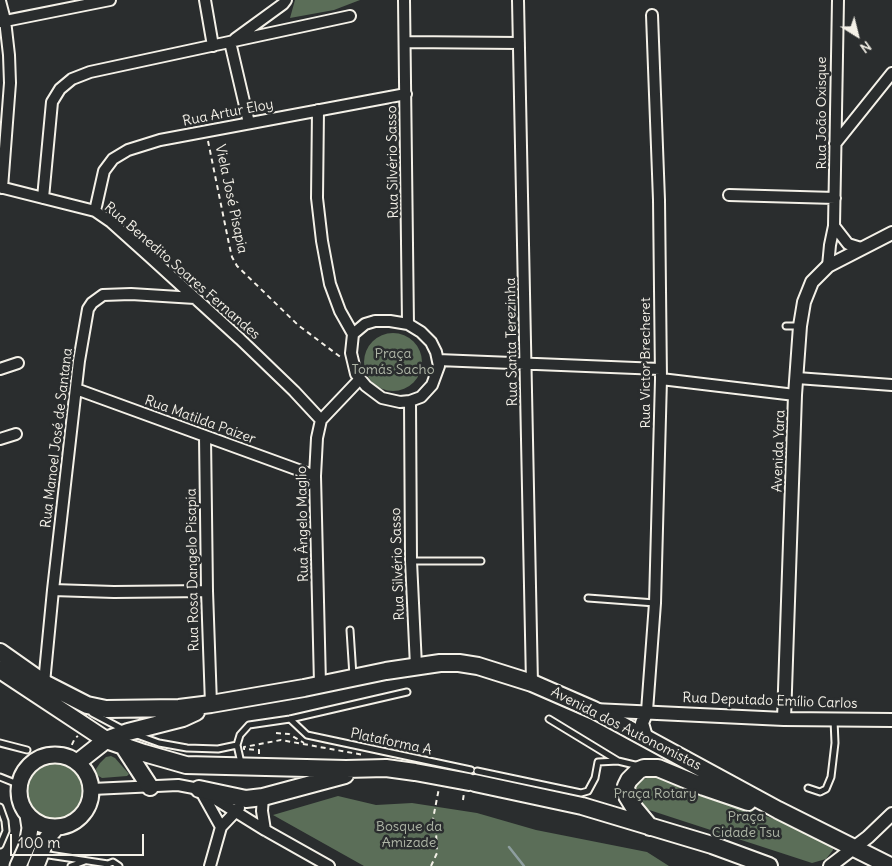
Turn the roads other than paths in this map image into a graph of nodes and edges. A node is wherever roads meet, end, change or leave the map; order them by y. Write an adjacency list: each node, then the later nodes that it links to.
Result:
1 (205, 0): 14 (street)
2 (286, 0): 11 (street)
3 (404, 0): 12 (street, Rua Silvério Sasso)
4 (518, 0): 13 (street, Rua Santa Terezinha)
5 (838, 0): 19 (street, Rua João Oxisque)
6 (0, 1): 10 (street)
7 (103, 1): 10 (street)
8 (652, 15): 38 (street, Rua Victor Brecheret)
9 (350, 16): 11 (street)
10 (2, 21): 20 (street)
11 (230, 42): 14 (street); 18 (street)
12 (405, 42): 13 (street); 16 (street, Rua Silvério Sasso)
13 (519, 43): 36 (street, Rua Santa Terezinha)
14 (212, 46): 22 (street)
15 (892, 73): 19 (street)
16 (406, 94): 17 (street, Rua Artur Eloy); 30 (street, Rua Silvério Sasso)
17 (318, 110): 18 (street, Rua Artur Eloy); 33 (street)
18 (249, 124): 24 (street, Rua Artur Eloy)
19 (835, 144): 23 (street, Rua João Oxisque)
20 (1, 187): 22 (street, Rua Benedito Soares Fernandes)
21 (729, 195): 23 (street)
22 (43, 198): 24 (street, Rua Benedito Soares Fernandes)
23 (836, 198): 25 (street, Rua João Oxisque)
24 (95, 211): 29 (street, Rua Benedito Soares Fernandes)
25 (834, 226): 27 (street); 28 (street, Rua João Oxisque)
26 (892, 232): 27 (street, Avenida Yara)
27 (861, 248): 28 (street, Avenida Yara)
28 (828, 266): 32 (street, Avenida Yara)
29 (195, 298): 42 (street, Rua Manoel José de Santana); 45 (street, Rua Benedito Soares Fernandes)
30 (408, 324): 33 (street); 34 (street)
31 (786, 326): 32 (lane)
32 (800, 326): 39 (street, Avenida Yara)
33 (353, 334): 40 (street)
34 (438, 360): 36 (street); 44 (street)
35 (18, 363): 37 (street)
36 (527, 363): 38 (street); 61 (street, Rua Santa Terezinha)
37 (0, 369)
38 (661, 374): 43 (street); 55 (street, Rua Victor Brecheret)
39 (797, 378): 41 (street); 43 (street, Avenida Yara)
40 (360, 380): 44 (street); 45 (street)
41 (892, 385)
42 (76, 389): 47 (street, Rua Matilda Paizer); 52 (street, Rua Manoel José de Santana)
43 (796, 395): 70 (street, Avenida Yara)
44 (410, 401): 50 (street, Rua Silvério Sasso)
45 (321, 420): 49 (street, Rua Ângelo Maglio)
46 (16, 434): 48 (street)
47 (205, 436): 49 (street, Rua Matilda Paizer); 53 (street, Rua Rosa Dangelo Pisapia)
48 (0, 439)
49 (315, 476): 63 (street, Rua Ângelo Maglio)
50 (411, 561): 51 (lane); 58 (street, Rua Silvério Sasso)
51 (481, 561)
52 (53, 590): 53 (street); 62 (street, Rua Manoel José de Santana)
53 (207, 591): 65 (street, Rua Rosa Dangelo Pisapia)
54 (588, 598): 55 (lane)
55 (655, 603): 67 (street, Rua Victor Brecheret)
56 (350, 630): 60 (lane)
57 (0, 652): 62 (main road, Avenida dos Autonomistas)
58 (416, 666): 60 (main road, Avenida dos Autonomistas); 61 (main road, Avenida dos Autonomistas)
59 (0, 670): 74 (main road)
60 (354, 678): 63 (main road, Avenida dos Autonomistas)
61 (532, 682): 66 (main road, Avenida dos Autonomistas)
62 (46, 684): 65 (main road, Avenida dos Autonomistas); 74 (lane)
63 (320, 684): 65 (main road, Avenida dos Autonomistas)
64 (407, 692): 68 (lane)
65 (211, 704): 74 (main road)
66 (594, 710): 67 (street, Rua Deputado Emílio Carlos); 73 (main road, Avenida dos Autonomistas)
67 (647, 711): 70 (street, Rua Deputado Emílio Carlos); 73 (street)
68 (290, 719): 76 (lane); 84 (lane, Plataforma A)
69 (549, 719): 79 (lane)
70 (784, 719): 71 (street, Rua Deputado Emílio Carlos)
71 (834, 719): 72 (street, Rua Deputado Emílio Carlos); 87 (lane)
72 (892, 720)
73 (646, 737): 93 (main road, Avenida dos Autonomistas)
74 (118, 739): 76 (lane); 78 (main road); 81 (main road); 86 (main road)
75 (0, 742): 77 (lane)
76 (237, 745): 81 (lane)
77 (27, 750)
78 (72, 759): 85 (main road); 88 (main road)
79 (618, 761): 82 (lane); 84 (lane, Plataforma A)
80 (365, 762): 81 (main road); 84 (main road); 90 (main road)
81 (242, 766)
82 (644, 768): 93 (main road); 99 (main road)
83 (0, 777): 85 (lane)
84 (473, 777): 99 (main road)
85 (20, 785): 96 (main road)
86 (150, 787): 88 (street); 89 (street)
87 (808, 788)
88 (92, 789): 97 (main road)
89 (199, 789): 91 (main road); 94 (street); 98 (street)
90 (263, 797): 91 (main road); 100 (street)
91 (246, 799): 94 (street)
92 (0, 807): 101 (lane)
93 (778, 810): 102 (main road, Avenida dos Autonomistas)
94 (236, 812): 98 (street); 100 (street)
95 (892, 814): 102 (street)
96 (28, 815): 97 (main road); 106 (main road)
97 (57, 827): 103 (main road)
98 (221, 827): 109 (street)
99 (650, 827): 111 (main road)
100 (265, 830): 110 (street)
101 (0, 845)
102 (854, 848): 105 (main road, Avenida dos Autonomistas); 112 (street)
103 (38, 860): 104 (lane)
104 (85, 861): 107 (lane); 108 (lane)
105 (888, 863)
106 (18, 866)
107 (71, 866)
108 (119, 866)
109 (210, 866)
110 (328, 866)
111 (769, 866)
112 (830, 866)

